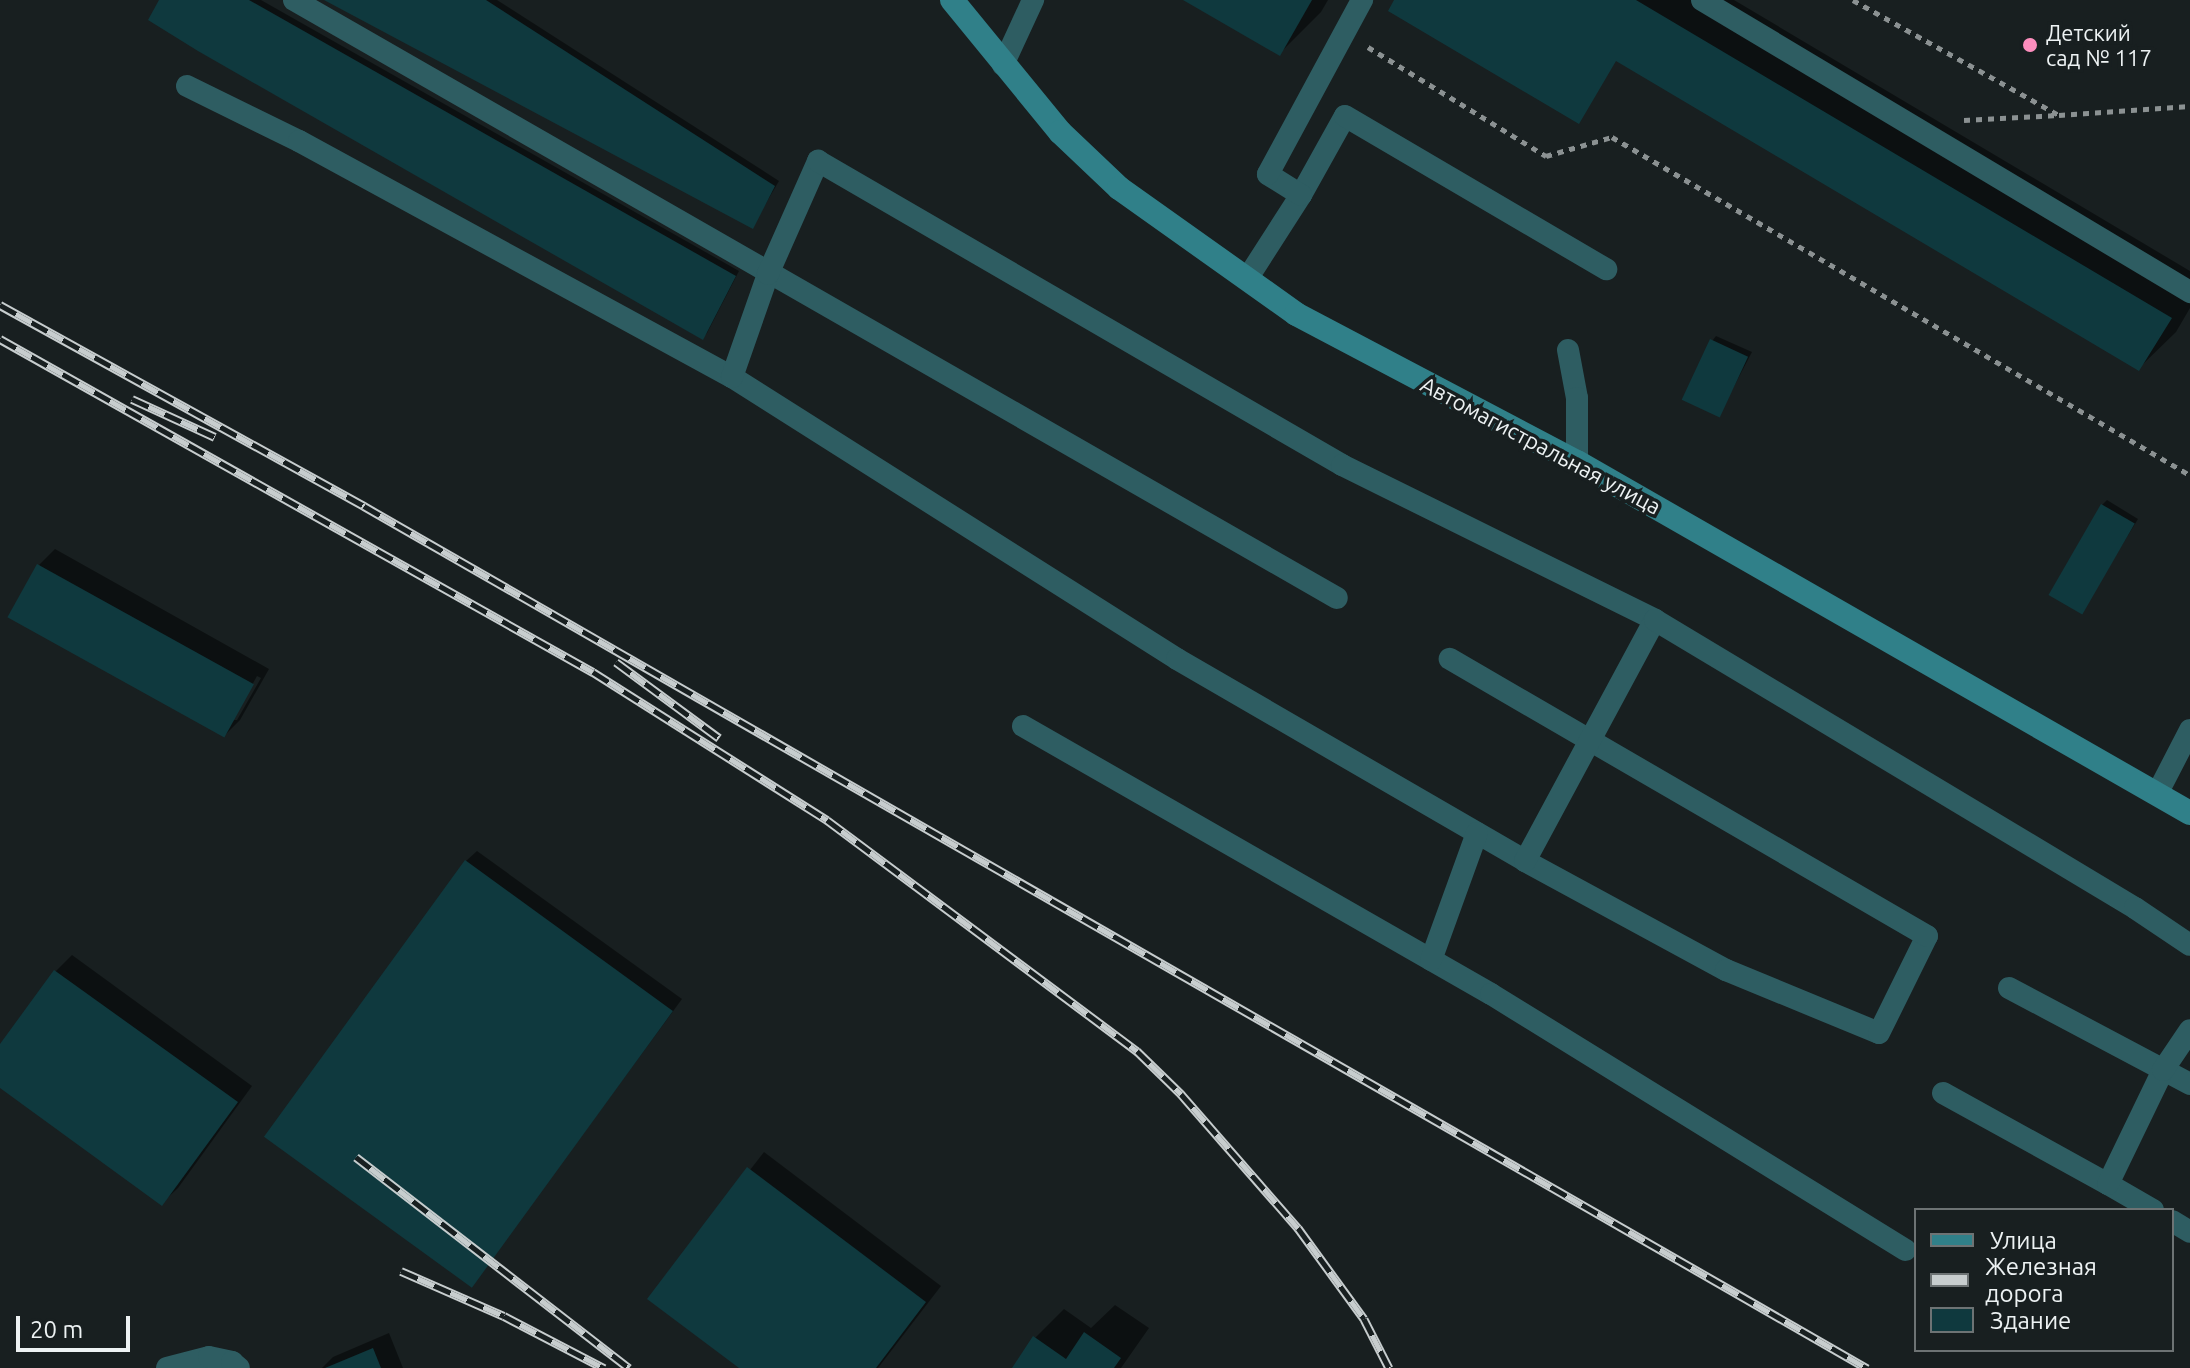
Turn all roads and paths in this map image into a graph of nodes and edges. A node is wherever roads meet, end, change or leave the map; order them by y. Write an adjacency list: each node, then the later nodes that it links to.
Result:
1 (294, 0): 15 (lane)
2 (952, 0): 8 (main road, Автомагистральная улица)
3 (1033, 0): 8 (lane)
4 (1362, 0): 7 (lane)
5 (1702, 0): 12 (lane)
6 (1853, 0): 11 (path)
7 (1345, 32): 13 (lane); 21 (path)
8 (1003, 65): 16 (main road, Автомагистральная улица)
9 (187, 86): 19 (lane)
10 (2190, 106): 11 (path)
11 (2059, 115): 12 (path)
12 (1909, 122): 17 (lane)
13 (1301, 195): 14 (lane); 16 (lane)
14 (1606, 269)
15 (768, 274): 19 (lane); 22 (lane); 23 (lane)
16 (1247, 279): 20 (main road, Автомагистральная улица)
17 (2190, 292)
18 (1568, 350): 20 (lane)
19 (732, 377): 30 (lane)
20 (1577, 462): 28 (main road, Автомагистральная улица)
21 (2190, 475)
22 (1337, 598)
23 (1655, 620): 27 (lane); 32 (lane)
24 (1450, 659): 27 (lane)
25 (1023, 726): 33 (lane)
26 (2190, 730): 28 (lane)
27 (1590, 741): 31 (lane); 31 (lane)
28 (2157, 794): 29 (main road, Автомагистральная улица)
29 (2190, 813)
30 (1477, 833): 31 (lane); 33 (lane)
31 (1525, 861)
32 (2190, 945)
33 (1431, 960): 41 (lane)
34 (2009, 988): 36 (lane)
35 (2190, 1030): 36 (lane)
36 (2163, 1070): 37 (lane); 39 (lane)
37 (2190, 1084)
38 (1943, 1093): 39 (lane)
39 (2108, 1184): 40 (lane)
40 (2150, 1208)
41 (1905, 1250)
42 (167, 1368): 43 (lane)
43 (239, 1368)

